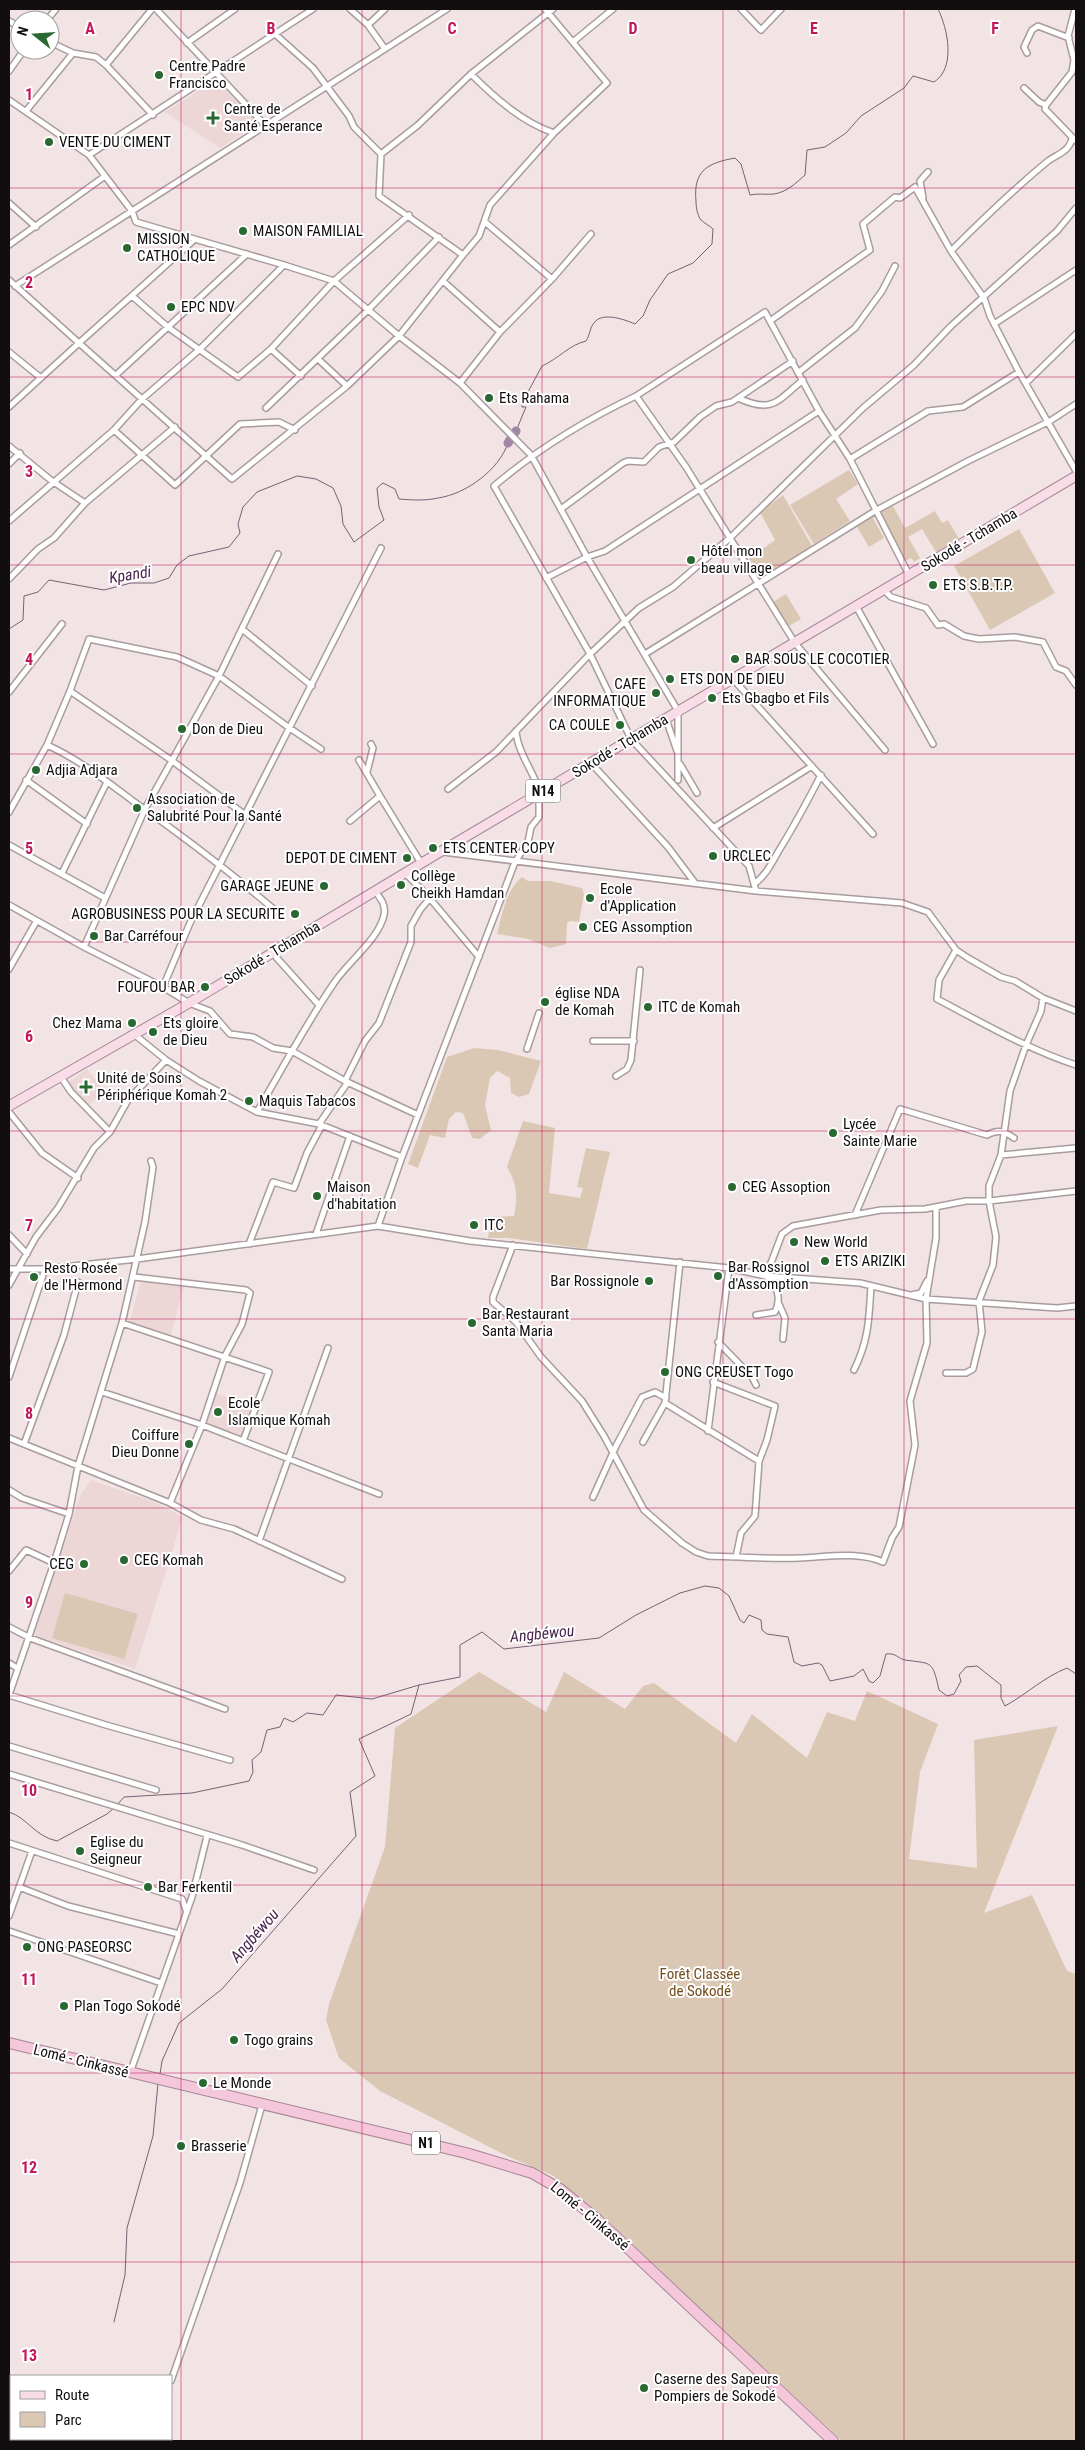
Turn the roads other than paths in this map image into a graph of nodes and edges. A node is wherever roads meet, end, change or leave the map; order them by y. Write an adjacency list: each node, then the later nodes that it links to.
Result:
1 (152, 9): 23 (street)
2 (235, 9): 17 (street)
3 (314, 9): 14 (street)
4 (350, 9): 13 (street)
5 (385, 9): 13 (street)
6 (447, 9): 19 (street)
7 (613, 9): 16 (street)
8 (741, 9): 9 (street)
9 (781, 9)
10 (1074, 9): 15 (street)
11 (160, 10): 17 (street)
12 (549, 10): 16 (street); 27 (street)
13 (368, 25): 19 (street)
14 (275, 34): 26 (street); 28 (street)
15 (1069, 38): 21 (street); 24 (street)
16 (574, 41): 35 (street)
17 (187, 43): 26 (street)
18 (60, 46): 20 (street)
19 (385, 49): 28 (street)
20 (73, 52): 23 (street); 32 (street)
21 (1027, 53)
22 (17, 60): 25 (street)
23 (106, 65): 33 (street)
24 (1075, 66): 31 (street)
25 (9, 71)
26 (214, 73): 33 (street); 34 (street)
27 (471, 74): 35 (street); 37 (street)
28 (327, 87): 34 (street); 37 (street)
29 (1024, 88): 31 (street)
30 (9, 100): 32 (street)
31 (1046, 105): 36 (street)
32 (26, 111): 38 (street)
33 (153, 115): 38 (street)
34 (265, 125): 44 (street)
35 (554, 133): 46 (street)
36 (1074, 141): 52 (street)
37 (381, 154): 45 (street)
38 (89, 155): 40 (street)
39 (928, 172): 41 (street)
40 (105, 176): 44 (street); 47 (street)
41 (923, 200): 52 (street); 66 (street)
42 (9, 203): 47 (street)
43 (1076, 208): 64 (street)
44 (132, 210): 50 (street); 62 (street)
45 (408, 215): 49 (street); 61 (street)
46 (485, 222): 54 (street); 58 (street)
47 (36, 226): 51 (street)
48 (591, 234): 58 (street)
49 (439, 237): 54 (street); 65 (street)
50 (194, 240): 53 (street); 63 (street)
51 (9, 245)
52 (951, 251): 64 (street)
53 (247, 254): 55 (street); 68 (street)
54 (463, 255): 60 (street)
55 (284, 264): 61 (street); 74 (street)
56 (895, 266): 78 (street)
57 (1076, 270): 67 (street)
58 (552, 279): 69 (street)
59 (9, 280): 62 (street)
60 (443, 281): 69 (street); 71 (street)
61 (334, 282): 65 (street); 73 (street)
62 (15, 286): 72 (street)
63 (132, 296): 68 (street); 72 (street)
64 (984, 298): 67 (street); 98 (street)
65 (368, 310): 71 (street); 76 (street)
66 (770, 321): 77 (street); 87 (street)
67 (994, 324): 79 (street)
68 (170, 328): 74 (street); 80 (street)
69 (500, 332): 84 (street)
70 (1076, 334): 85 (street)
71 (399, 336): 84 (street); 86 (street)
72 (79, 343): 80 (street); 82 (street)
73 (271, 349): 74 (street); 81 (street)
74 (199, 350): 89 (street)
75 (9, 352): 82 (street)
76 (318, 359): 81 (street); 86 (street)
77 (793, 361): 78 (street); 88 (street)
78 (799, 372): 83 (street)
79 (1019, 372): 85 (street); 105 (street)
80 (116, 375): 89 (street)
81 (301, 376): 92 (street)
82 (41, 378): 91 (street)
83 (803, 380): 88 (street); 93 (street)
84 (460, 383): 103 (street)
85 (1026, 383): 94 (street)
86 (347, 386): 97 (street)
87 (636, 396): 99 (street); 103 (street)
88 (738, 398): 99 (street)
89 (142, 399): 95 (street); 96 (street)
90 (1076, 404): 94 (street)
91 (9, 407)
92 (266, 408)
93 (820, 412): 98 (street); 110 (street)
94 (1050, 421): 107 (street); 113 (street)
95 (175, 427): 102 (street); 104 (street)
96 (114, 430): 104 (street); 109 (street)
97 (295, 430): 102 (street); 102 (street)
98 (834, 436): 105 (street); 115 (street)
99 (670, 444): 110 (street); 112 (street)
100 (9, 446): 101 (street)
101 (20, 453): 106 (street); 109 (street)
102 (206, 455): 104 (street)
103 (531, 455): 112 (street); 120 (street)
104 (143, 456): 111 (street)
105 (850, 459): 113 (street)
106 (9, 464)
107 (1076, 471)
108 (1076, 476): 119 (main road, Sokodé - Tchamba / N14)
109 (52, 482): 111 (street); 114 (street)
110 (699, 489): 115 (street); 118 (street)
111 (85, 503): 121 (street)
112 (561, 509): 118 (street)
113 (874, 511): 119 (street); 122 (street)
114 (9, 521)
115 (731, 537): 122 (street); 125 (street)
116 (381, 548): 134 (street)
117 (278, 554): 127 (street)
118 (587, 557): 120 (street); 125 (street)
119 (909, 575): 123 (main road, Sokodé - Tchamba / N14)
120 (546, 578): 129 (street)
121 (9, 579)
122 (759, 584): 128 (street); 130 (street)
123 (884, 590): 124 (main road, Sokodé - Tchamba / N14); 133 (street)
124 (856, 606): 128 (main road, Sokodé - Tchamba / N14); 143 (street)
125 (625, 621): 129 (street); 130 (street)
126 (62, 624): 135 (street)
127 (242, 629): 131 (street); 134 (street)
128 (795, 643): 132 (main road, Sokodé - Tchamba / N14); 146 (street)
129 (590, 654): 140 (street); 141 (street)
130 (645, 654): 137 (street)
131 (219, 676): 136 (street); 139 (street); 147 (street)
132 (733, 679): 137 (main road, Sokodé - Tchamba / N14); 151 (street)
133 (1076, 685)
134 (312, 686): 139 (street)
135 (9, 692)
136 (70, 692): 144 (street); 147 (street)
137 (678, 711): 138 (main road, Sokodé - Tchamba / N14); 150 (street)
138 (666, 719): 141 (main road, Sokodé - Tchamba / N14); 150 (street)
139 (288, 727): 145 (street); 165 (street)
140 (516, 731): 159 (street); 161 (street)
141 (631, 739): 149 (main road, Sokodé - Tchamba / N14); 158 (street)
142 (371, 744): 152 (street)
143 (932, 744)
144 (46, 745): 155 (street); 157 (street)
145 (321, 749)
146 (885, 750)
147 (171, 760): 163 (street); 165 (street)
148 (359, 760): 152 (street)
149 (591, 763): 161 (main road, Sokodé - Tchamba / N14); 177 (street)
150 (679, 763): 154 (street); 156 (street)
151 (812, 766): 153 (street); 168 (street)
152 (367, 772): 162 (street)
153 (821, 775): 169 (street); 178 (street)
154 (687, 779): 156 (street); 160 (street)
155 (26, 780): 164 (street); 167 (street)
156 (678, 780): 158 (street)
157 (107, 782): 163 (street); 167 (street)
158 (671, 783): 168 (street)
159 (448, 789)
160 (697, 793)
161 (538, 794): 171 (main road, Sokodé - Tchamba / N14); 172 (street)
162 (380, 796): 166 (street); 173 (street)
163 (145, 809): 174 (street); 181 (street)
164 (9, 812)
165 (244, 814): 174 (street)
166 (350, 821)
167 (88, 824): 175 (street)
168 (712, 828): 178 (street)
169 (873, 834)
170 (9, 845): 175 (street)
171 (440, 852): 172 (street); 173 (main road, Sokodé - Tchamba / N14)
172 (515, 862): 177 (street); 189 (street)
173 (421, 863): 176 (main road, Sokodé - Tchamba / N14)
174 (220, 864): 184 (street); 192 (street)
175 (62, 873): 181 (street)
176 (405, 873): 179 (main road, Sokodé - Tchamba / N14); 182 (street)
177 (695, 883): 180 (street)
178 (754, 884): 180 (street)
179 (375, 891): 194 (main road, Sokodé - Tchamba / N14); 195 (street)
180 (756, 891): 187 (street)
181 (105, 898): 186 (street)
182 (430, 898): 189 (street); 208 (street)
183 (9, 905): 185 (street)
184 (276, 911)
185 (36, 922): 186 (street); 190 (street)
186 (84, 947): 192 (street)
187 (956, 950): 193 (street); 201 (street)
188 (276, 957): 195 (street)
189 (479, 957): 212 (street)
190 (9, 969)
191 (640, 970): 200 (street)
192 (163, 986): 194 (street)
193 (1043, 998): 196 (street); 201 (street)
194 (189, 1003): 198 (main road, Sokodé - Tchamba / N14); 203 (street)
195 (319, 1004): 203 (street)
196 (1076, 1011)
197 (539, 1013): 202 (street)
198 (135, 1035): 204 (street); 207 (main road, Sokodé - Tchamba / N14)
199 (593, 1041): 200 (street)
200 (634, 1041): 206 (street)
201 (1026, 1045): 205 (street); 214 (street)
202 (527, 1049)
203 (292, 1051): 208 (street); 211 (street)
204 (166, 1060): 211 (street); 215 (street)
205 (1076, 1065)
206 (616, 1076)
207 (61, 1077): 209 (main road, Sokodé - Tchamba / N14); 215 (street)
208 (347, 1081): 212 (street); 213 (street)
209 (9, 1106)
210 (9, 1112): 222 (street)
211 (257, 1112): 213 (street)
212 (418, 1115): 220 (street)
213 (321, 1124): 216 (street); 230 (street)
214 (1005, 1131): 217 (street); 219 (street); 226 (street)
215 (110, 1132): 222 (street)
216 (350, 1136): 220 (street); 228 (street)
217 (1014, 1138)
218 (1076, 1148): 219 (street)
219 (1001, 1155): 224 (street)
220 (402, 1157): 227 (street)
221 (151, 1162): 233 (street)
222 (78, 1178): 232 (street)
223 (1076, 1191): 224 (street)
224 (989, 1201): 225 (street); 248 (street)
225 (936, 1207): 226 (street); 237 (street)
226 (855, 1214): 240 (street)
227 (378, 1226): 228 (street); 231 (street)
228 (316, 1234): 230 (street)
229 (9, 1235): 232 (street)
230 (249, 1244): 233 (street)
231 (513, 1245): 234 (street); 269 (street)
232 (28, 1254): 235 (street)
233 (137, 1259): 239 (street); 241 (street)
234 (680, 1262): 236 (street); 262 (street)
235 (20, 1268): 238 (street); 239 (street); 243 (street)
236 (729, 1268): 240 (street); 253 (street)
237 (931, 1268): 245 (street); 246 (street)
238 (9, 1269)
239 (45, 1269): 258 (street)
240 (766, 1276): 244 (street); 247 (street)
241 (134, 1277): 251 (street); 255 (street)
242 (78, 1282): 268 (street)
243 (9, 1285)
244 (871, 1286): 245 (street); 256 (street)
245 (909, 1295): 246 (street)
246 (926, 1299): 248 (street); 279 (street)
247 (778, 1302): 250 (street); 252 (street)
248 (979, 1302): 249 (street); 257 (street)
249 (1076, 1306)
250 (756, 1315)
251 (122, 1323): 255 (street); 261 (street)
252 (783, 1339)
253 (718, 1342): 259 (street); 260 (street)
254 (328, 1348): 270 (street)
255 (225, 1356): 263 (street); 266 (street)
256 (854, 1370)
257 (946, 1373)
258 (9, 1377)
259 (713, 1382): 264 (street); 271 (street)
260 (756, 1385)
261 (102, 1392): 263 (street); 272 (street)
262 (665, 1401): 264 (street); 267 (street); 269 (street)
263 (202, 1425): 266 (street); 276 (street)
264 (708, 1431): 271 (street)
265 (9, 1438): 268 (street)
266 (243, 1441): 270 (street)
267 (643, 1442)
268 (24, 1444): 272 (street)
269 (612, 1454): 275 (street); 279 (street)
270 (288, 1459): 274 (street); 278 (street)
271 (759, 1461): 279 (street)
272 (78, 1466): 276 (street); 277 (street)
273 (9, 1490): 277 (street)
274 (379, 1494)
275 (594, 1497)
276 (170, 1504): 278 (street)
277 (69, 1514): 280 (street)
278 (259, 1541): 282 (street)
279 (736, 1557)
280 (54, 1563): 281 (street); 284 (street)
281 (9, 1571)
282 (342, 1579)
283 (9, 1627): 284 (street)
284 (30, 1638): 286 (street); 288 (street)
285 (9, 1663): 286 (street)
286 (17, 1668): 287 (street)
287 (9, 1695): 290 (street)
288 (225, 1709)
289 (9, 1746): 292 (street)
290 (230, 1760)
291 (9, 1774): 293 (street)
292 (156, 1790)
293 (207, 1836): 296 (street); 298 (street)
294 (9, 1843): 295 (street)
295 (32, 1851): 297 (street); 299 (street)
296 (314, 1870)
297 (19, 1887): 301 (street); 303 (street)
298 (192, 1897): 299 (street); 300 (street)
299 (182, 1899): 300 (street)
300 (187, 1912): 303 (street)
301 (9, 1916)
302 (9, 1931): 304 (street)
303 (179, 1934): 304 (street)
304 (161, 1983): 306 (street)
305 (9, 2043): 306 (highway, Lomé - Cinkassé / N1)
306 (130, 2074): 307 (highway, Lomé - Cinkassé / N1)
307 (262, 2105): 308 (street); 309 (highway, Lomé - Cinkassé / N1)
308 (172, 2378)
309 (833, 2441)

